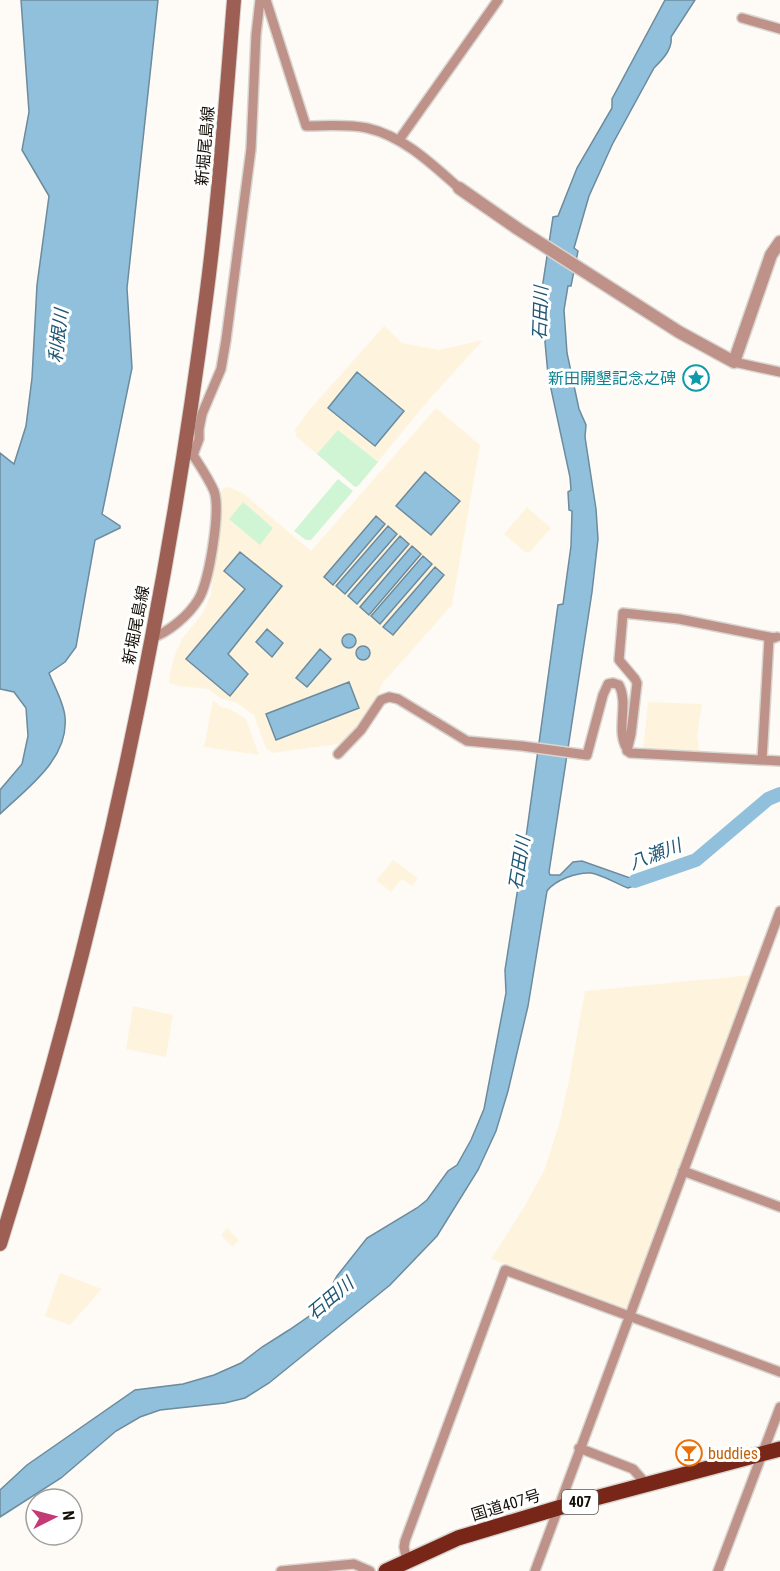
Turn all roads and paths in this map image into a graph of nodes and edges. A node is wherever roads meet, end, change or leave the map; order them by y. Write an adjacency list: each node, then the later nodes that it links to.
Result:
1 (234, 0): 12 (main road, 新堀尾島線)
2 (260, 0): 12 (street)
3 (266, 0): 7 (street)
4 (498, 0): 7 (street)
5 (742, 18): 6 (street)
6 (780, 29)
7 (399, 140): 8 (street)
8 (459, 188): 10 (street)
9 (780, 242): 10 (street)
10 (734, 362): 11 (street)
11 (780, 372)
12 (188, 455): 14 (main road, 新堀尾島線); 14 (street)
13 (777, 636): 15 (street); 17 (street)
14 (151, 638): 22 (main road, 新堀尾島線)
15 (627, 751): 16 (street); 17 (street)
16 (338, 754)
17 (762, 760): 18 (street)
18 (780, 761)
19 (780, 911): 20 (street)
20 (683, 1171): 21 (street); 23 (street)
21 (780, 1207)
22 (0, 1244)
23 (629, 1316): 24 (street); 26 (street); 31 (street)
24 (780, 1372)
25 (780, 1407): 28 (street)
26 (579, 1448): 29 (street); 30 (street)
27 (780, 1449): 28 (highway, 国道407号 / 407)
28 (762, 1454): 29 (highway, 国道407号 / 407); 36 (street)
29 (647, 1485): 30 (highway, 国道407号 / 407)
30 (558, 1508): 31 (highway, 国道407号 / 407); 35 (street)
31 (407, 1561): 34 (highway, 国道407号 / 407)
32 (281, 1571): 33 (street)
33 (370, 1571)
34 (386, 1571)
35 (535, 1571)
36 (718, 1571)

